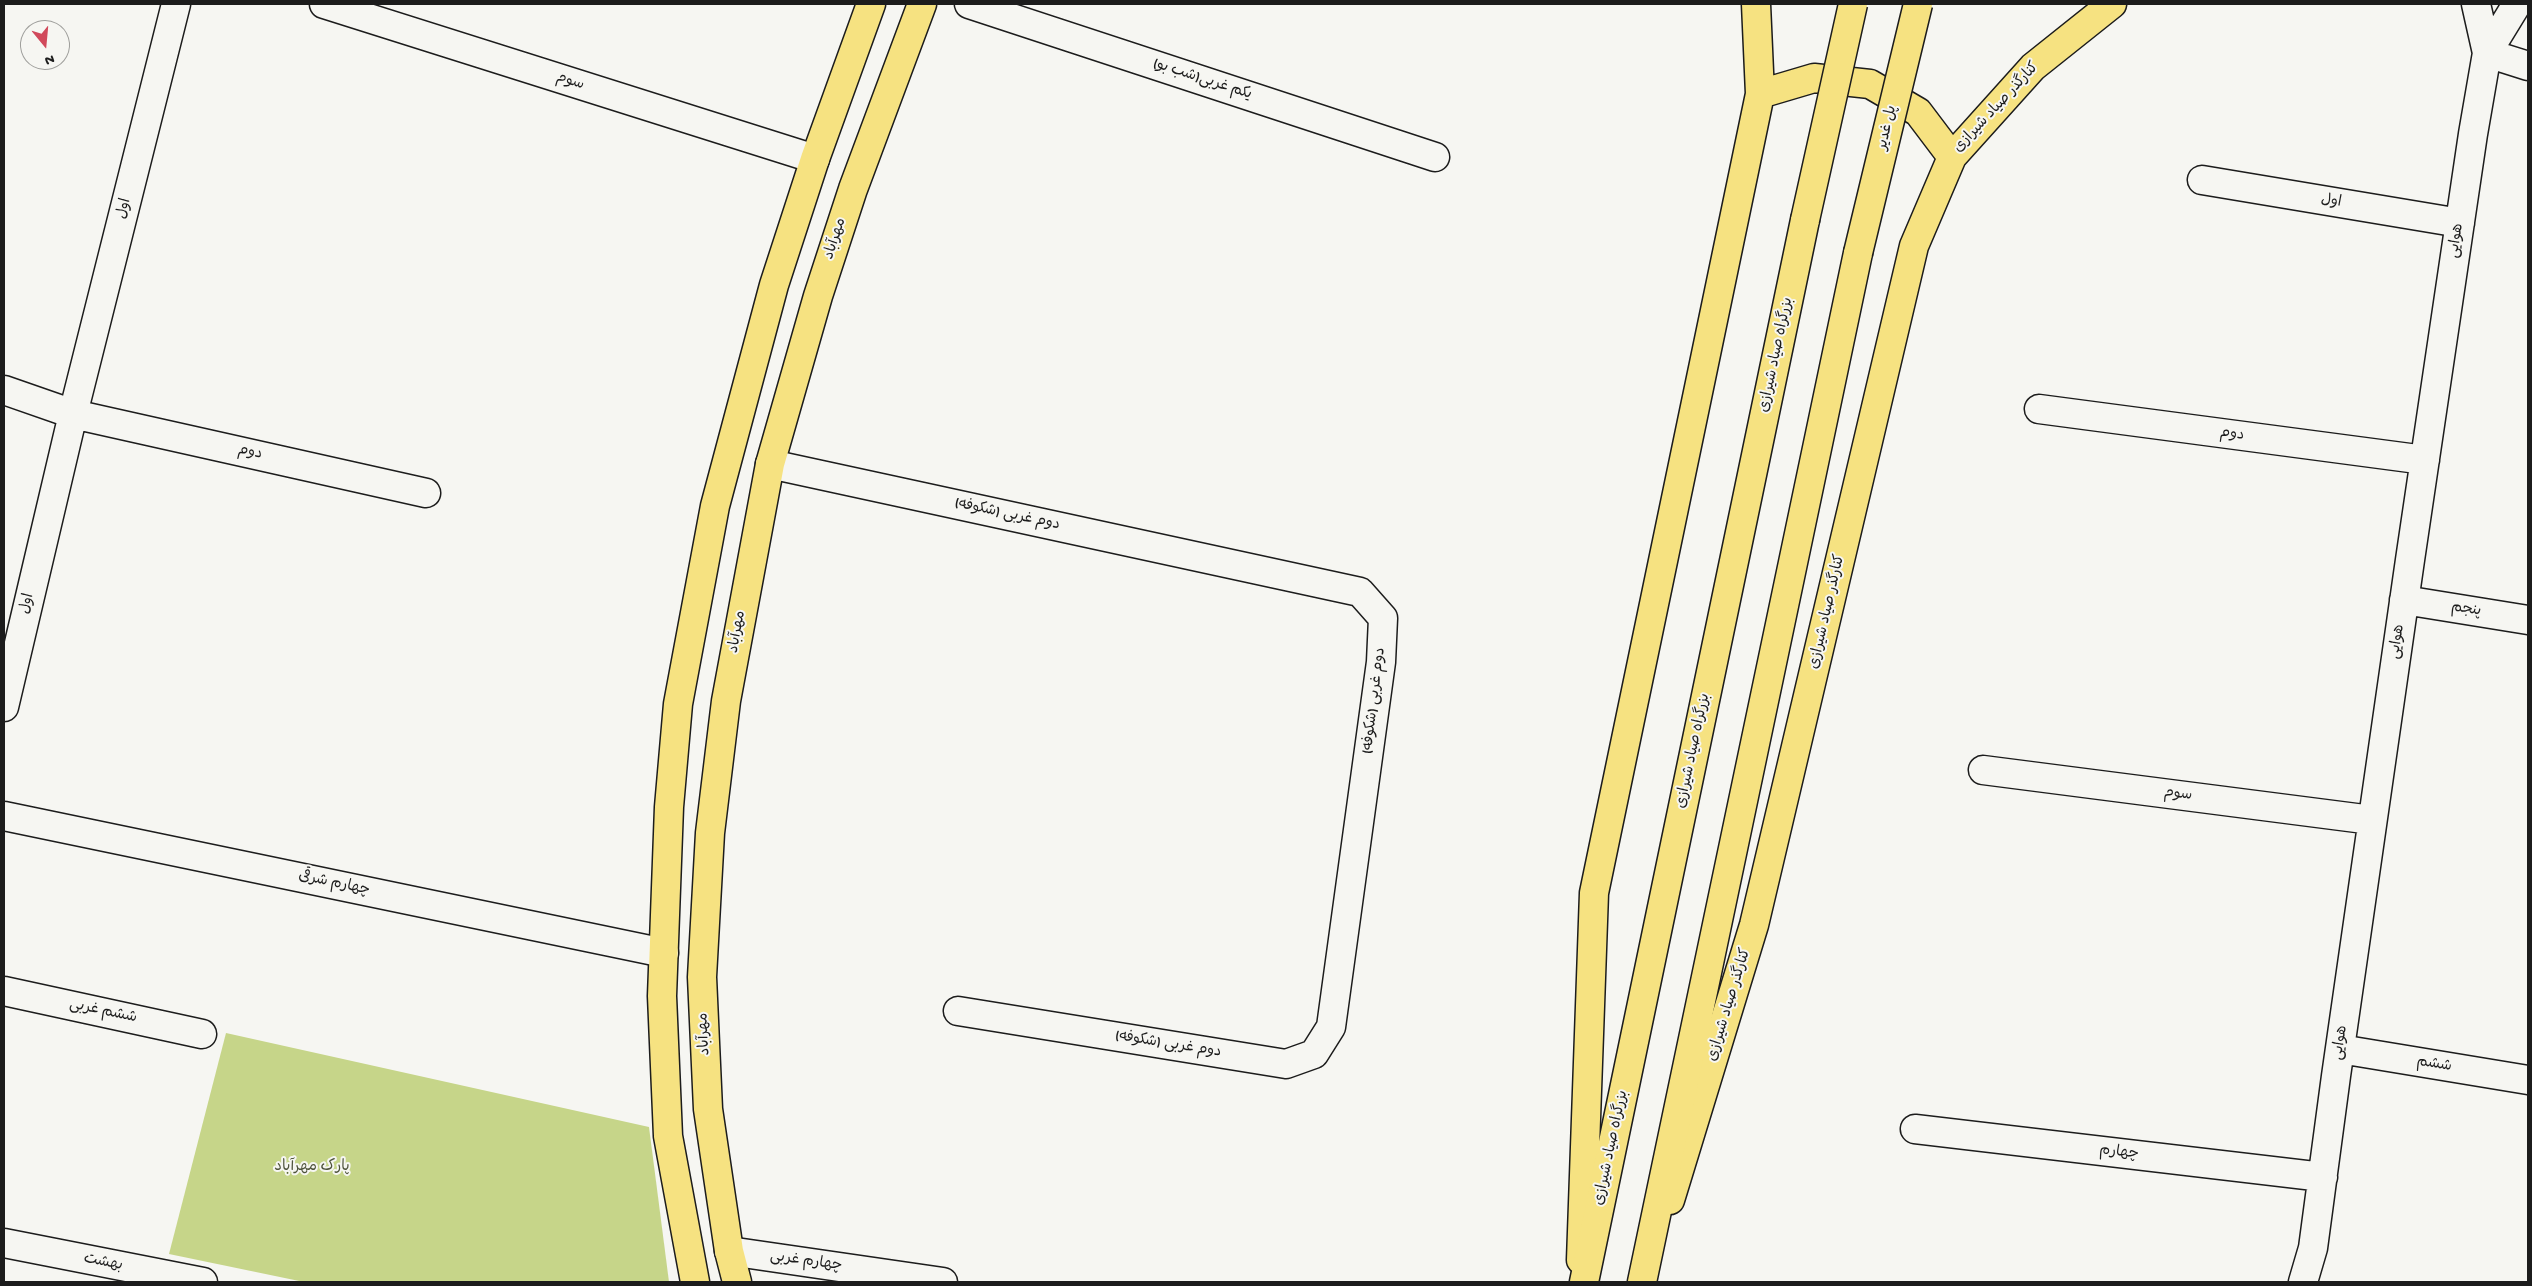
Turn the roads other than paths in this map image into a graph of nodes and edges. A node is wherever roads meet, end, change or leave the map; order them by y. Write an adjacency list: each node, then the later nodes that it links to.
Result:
1 (176, 4): 22 (street, اول)
2 (324, 4): 17 (street, سوم)
3 (871, 4): 17 (main road)
4 (922, 4): 24 (main road, مهرآباد)
5 (970, 4): 15 (street, یکم غربی(شب بو))
6 (1756, 4): 14 (main road)
7 (1853, 4): 46 (main road, بزرگراه صیاد شیرازی, bridge)
8 (1918, 4): 47 (main road, پل غدیر, bridge)
9 (2112, 4): 16 (main road, کنارگذر صیاد شیرازی)
10 (2476, 4): 12 (street, هوایی)
11 (2517, 4): 12 (street)
12 (2487, 53): 13 (street); 19 (street, هوایی)
13 (2528, 66)
14 (1760, 94): 16 (main road); 46 (main road)
15 (1436, 156)
16 (1952, 157): 47 (main road, کنارگذر صیاد شیرازی)
17 (815, 159): 32 (main road)
18 (2202, 180): 19 (street, اول)
19 (2460, 223): 23 (street, هوایی)
20 (4, 390): 22 (street)
21 (2039, 409): 23 (street, دوم)
22 (73, 414): 25 (street, دوم); 28 (street, اول)
23 (2425, 460): 26 (street, هوایی)
24 (770, 464): 34 (street, دوم غربی (شکوفه)); 41 (main road, مهرآباد)
25 (426, 493)
26 (2404, 600): 27 (street, پنجم); 31 (street, هوایی)
27 (2528, 620)
28 (4, 707)
29 (1983, 770): 31 (street, سوم)
30 (4, 816): 32 (street, چهارم شرقی)
31 (2372, 820): 36 (street, هوایی)
32 (664, 953): 43 (main road)
33 (4, 991): 35 (street, ششم غربی)
34 (958, 1011)
35 (202, 1034)
36 (2340, 1050): 37 (street, ششم); 39 (street, هوایی)
37 (2528, 1080)
38 (1915, 1129): 39 (street, چهارم)
39 (2324, 1177): 48 (street, هوایی)
40 (4, 1243): 42 (street, بهشت)
41 (729, 1251): 44 (main road, مهرآباد); 45 (street, چهارم غربی)
42 (203, 1282)
43 (695, 1282)
44 (737, 1282)
45 (943, 1282)
46 (1582, 1282)
47 (1643, 1282)
48 (2307, 1282)

